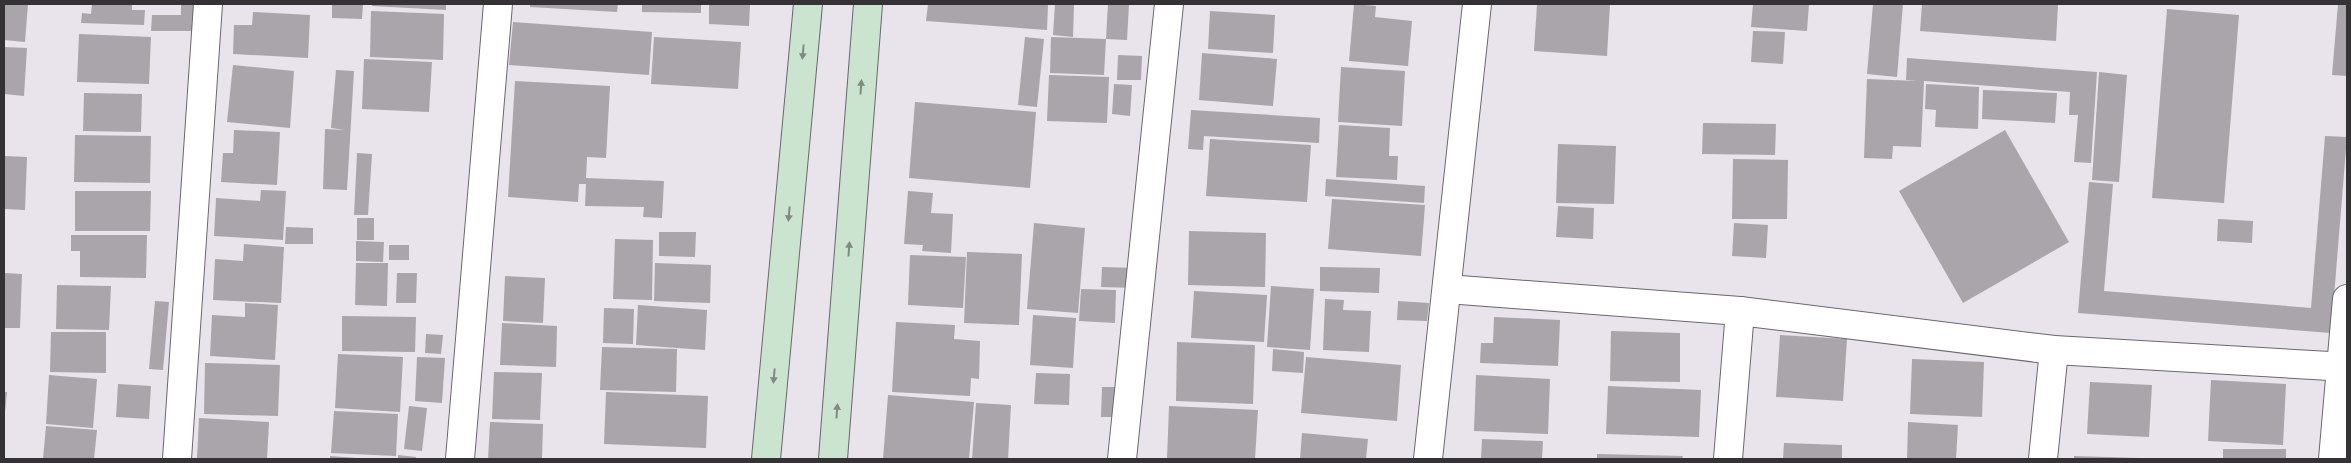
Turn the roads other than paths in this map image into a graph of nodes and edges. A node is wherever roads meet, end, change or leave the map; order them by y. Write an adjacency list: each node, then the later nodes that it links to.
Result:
1 (208, 4): 12 (street)
2 (498, 4): 13 (street)
3 (808, 4): 14 (main road, one-way to 14)
4 (868, 4): 15 (main road, one-way to 4)
5 (1169, 4): 16 (street)
6 (1477, 4): 7 (street)
7 (1447, 289): 9 (street); 17 (street)
8 (2347, 299): 11 (street)
9 (1740, 311): 10 (street); 18 (street)
10 (2054, 350): 11 (street); 19 (street)
11 (2343, 367): 20 (street)
12 (177, 459)
13 (460, 459)
14 (766, 459)
15 (833, 459)
16 (1122, 459)
17 (1428, 459)
18 (1728, 459)
19 (2043, 459)
20 (2333, 459)

